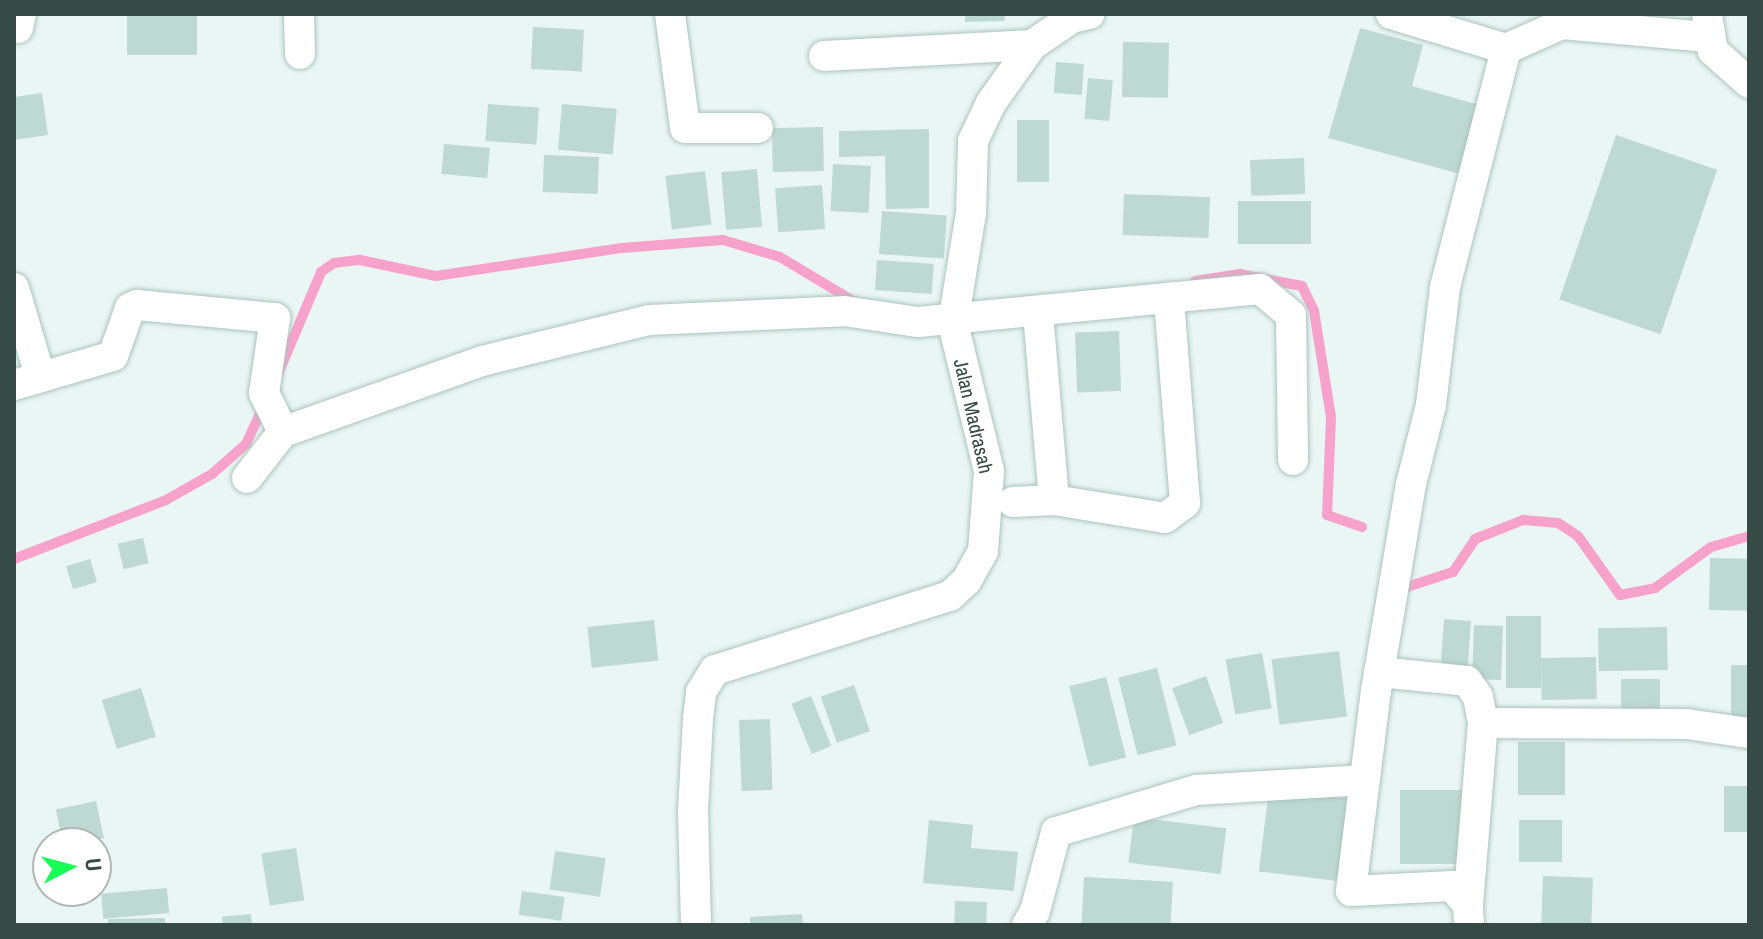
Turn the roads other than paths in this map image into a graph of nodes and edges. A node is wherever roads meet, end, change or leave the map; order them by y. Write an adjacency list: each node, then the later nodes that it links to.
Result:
1 (299, 14): 8 (street)
2 (670, 14): 11 (street)
3 (1391, 14): 7 (street)
4 (1078, 15): 6 (street, Jalan Madrasah)
5 (1708, 25): 7 (street); 10 (street)
6 (1032, 45): 9 (street); 15 (street, Jalan Madrasah)
7 (1506, 49): 22 (street)
8 (300, 54)
9 (824, 56)
10 (1749, 83)
11 (758, 128)
12 (14, 288): 16 (street)
13 (1169, 298): 14 (street); 18 (street); 20 (street)
14 (1038, 313): 15 (street); 20 (street)
15 (957, 316): 17 (street); 27 (street, Jalan Madrasah)
16 (27, 380): 17 (street)
17 (281, 426): 19 (street)
18 (1293, 460)
19 (247, 478)
20 (1054, 500): 21 (street)
21 (1013, 502)
22 (1379, 672): 23 (street); 25 (street)
23 (1483, 723): 24 (street); 26 (street)
24 (1749, 733)
25 (1365, 780): 26 (street); 28 (street)
26 (1469, 915)
27 (696, 925)
28 (1027, 925)

